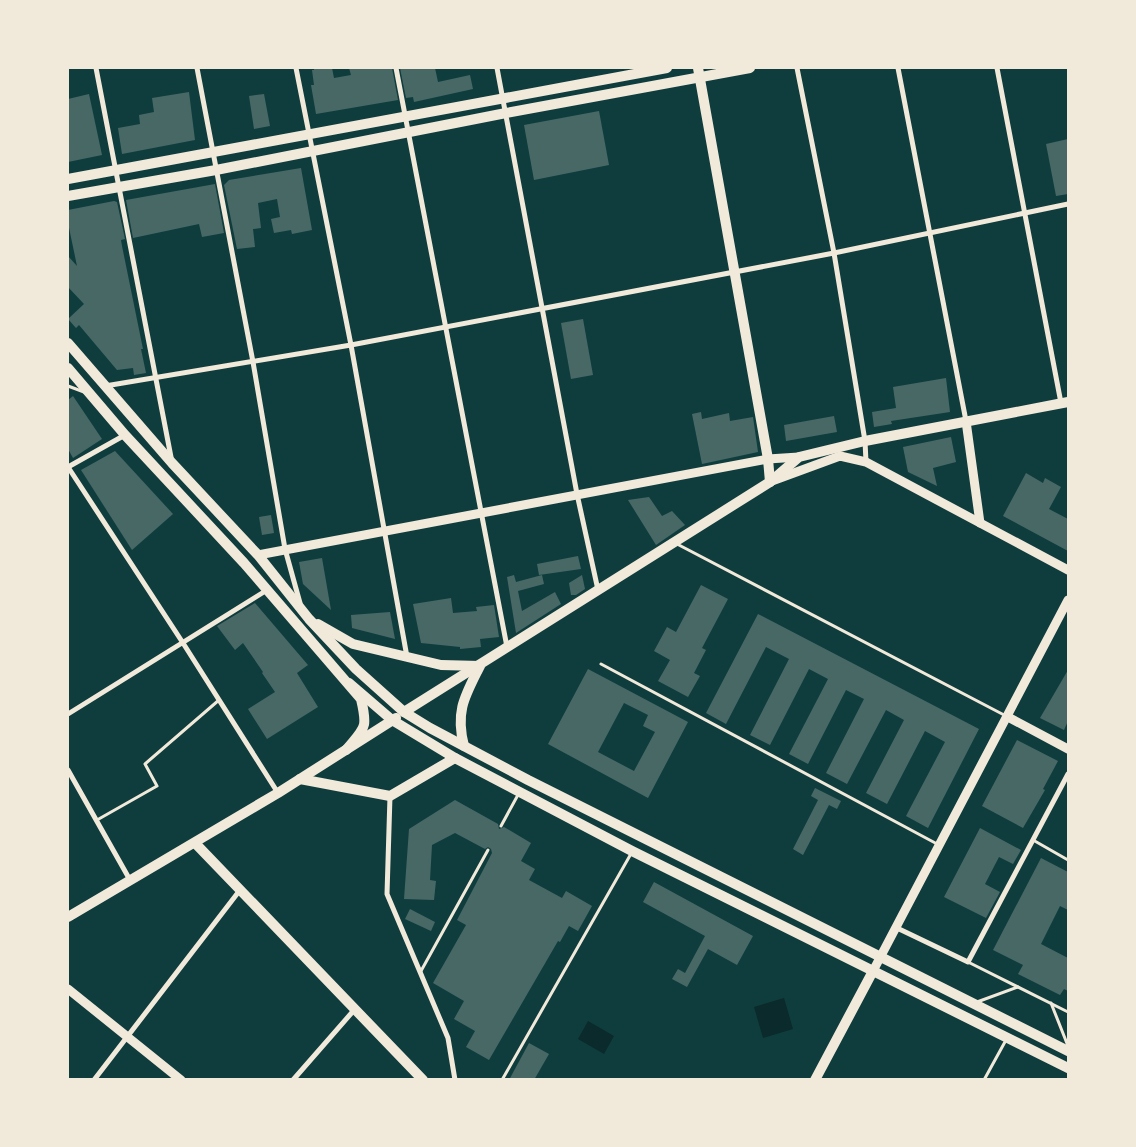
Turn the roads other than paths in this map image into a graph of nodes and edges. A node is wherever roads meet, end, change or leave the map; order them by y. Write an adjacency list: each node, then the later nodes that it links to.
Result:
1 (96, 68): 19 (street)
2 (197, 68): 18 (street)
3 (296, 68): 15 (street)
4 (396, 68): 14 (street)
5 (497, 68): 12 (street)
6 (667, 68): 12 (main road)
7 (750, 68): 11 (main road)
8 (797, 68): 27 (street)
9 (898, 68): 26 (street)
10 (997, 68): 25 (street)
11 (699, 72): 13 (main road); 28 (main road)
12 (502, 97): 13 (street); 14 (main road)
13 (506, 112): 16 (main road); 29 (street)
14 (404, 115): 15 (main road); 16 (street)
15 (309, 133): 17 (street); 18 (main road)
16 (408, 133): 17 (main road); 30 (street)
17 (313, 150): 20 (main road); 32 (street)
18 (213, 151): 19 (main road); 20 (street)
19 (116, 170): 21 (main road); 22 (street)
20 (216, 170): 22 (main road); 33 (street)
21 (68, 179)
22 (118, 186): 23 (main road); 35 (street)
23 (68, 196)
24 (1068, 204): 25 (street)
25 (1024, 212): 26 (street); 39 (street)
26 (928, 233): 27 (street); 40 (street)
27 (834, 253): 28 (street); 42 (street)
28 (735, 270): 29 (street); 44 (main road)
29 (542, 307): 30 (street); 49 (street)
30 (445, 326): 32 (street); 50 (street)
31 (68, 343): 37 (main road)
32 (351, 345): 33 (street); 52 (street)
33 (253, 362): 35 (street); 54 (street)
34 (68, 368): 38 (main road)
35 (155, 377): 37 (street); 46 (street)
36 (68, 386): 38 (lane)
37 (104, 386): 46 (main road)
38 (89, 393): 41 (main road)
39 (1065, 403): 40 (main road)
40 (966, 421): 42 (main road); 51 (street)
41 (125, 435): 47 (street); 57 (main road)
42 (866, 441): 43 (main road); 45 (street)
43 (798, 457): 44 (street); 48 (main road)
44 (768, 459): 48 (main road); 49 (street)
45 (866, 462): 48 (street); 51 (street)
46 (172, 463): 55 (main road)
47 (68, 467): 62 (street)
48 (770, 482): 53 (main road)
49 (577, 494): 50 (street); 58 (street)
50 (482, 513): 52 (street); 63 (street)
51 (980, 523): 56 (street)
52 (386, 532): 54 (street); 64 (street)
53 (674, 542): 58 (main road); 71 (lane)
54 (286, 550): 55 (street); 60 (street)
55 (258, 555): 60 (main road)
56 (1068, 570)
57 (267, 590): 62 (street); 67 (main road)
58 (598, 591): 63 (main road)
59 (1068, 600): 71 (street)
60 (302, 610): 61 (main road)
61 (309, 619): 64 (main road); 69 (main road)
62 (183, 643): 68 (street); 70 (street)
63 (507, 648): 66 (main road)
64 (408, 658): 66 (main road)
65 (601, 664): 87 (lane)
66 (480, 666): 69 (main road); 73 (main road)
67 (349, 683): 72 (main road); 75 (main road)
68 (219, 700): 81 (street); 83 (lane)
69 (404, 712): 72 (main road); 73 (main road)
70 (68, 714)
71 (1008, 717): 74 (street); 87 (street)
72 (392, 720): 75 (main road); 76 (main road)
73 (464, 746): 95 (main road)
74 (1068, 749)
75 (346, 750): 79 (main road)
76 (455, 758): 80 (main road); 82 (main road)
77 (68, 770): 83 (street)
78 (1068, 774): 85 (street)
79 (300, 779): 81 (main road); 82 (main road)
80 (520, 792): 84 (lane); 89 (main road)
81 (278, 793): 86 (main road)
82 (390, 796): 97 (street)
83 (95, 821): 91 (street)
84 (501, 826)
85 (1033, 840): 90 (lane); 96 (street)
86 (195, 843): 91 (main road); 92 (main road)
87 (940, 845): 94 (street)
88 (488, 850): 97 (lane)
89 (632, 850): 98 (main road); 115 (lane)
90 (1068, 860)
91 (130, 880): 93 (main road)
92 (240, 890): 103 (main road); 105 (street)
93 (68, 918)
94 (896, 928): 95 (street); 96 (street)
95 (880, 958): 98 (street); 102 (main road)
96 (968, 962): 99 (lane)
97 (421, 971): 114 (street)
98 (873, 971): 106 (main road); 116 (main road)
99 (1019, 987): 101 (lane); 102 (lane)
100 (68, 989): 105 (street)
101 (1051, 1002): 104 (lane); 107 (lane)
102 (973, 1003): 108 (main road)
103 (355, 1009): 112 (street); 113 (main road)
104 (1068, 1012)
105 (126, 1037): 110 (street); 111 (street)
106 (1007, 1038): 109 (main road); 117 (lane)
107 (1068, 1046)
108 (1068, 1051)
109 (1068, 1068)
110 (94, 1080)
111 (181, 1080)
112 (293, 1080)
113 (423, 1080)
114 (456, 1080)
115 (502, 1080)
116 (815, 1080)
117 (984, 1080)

